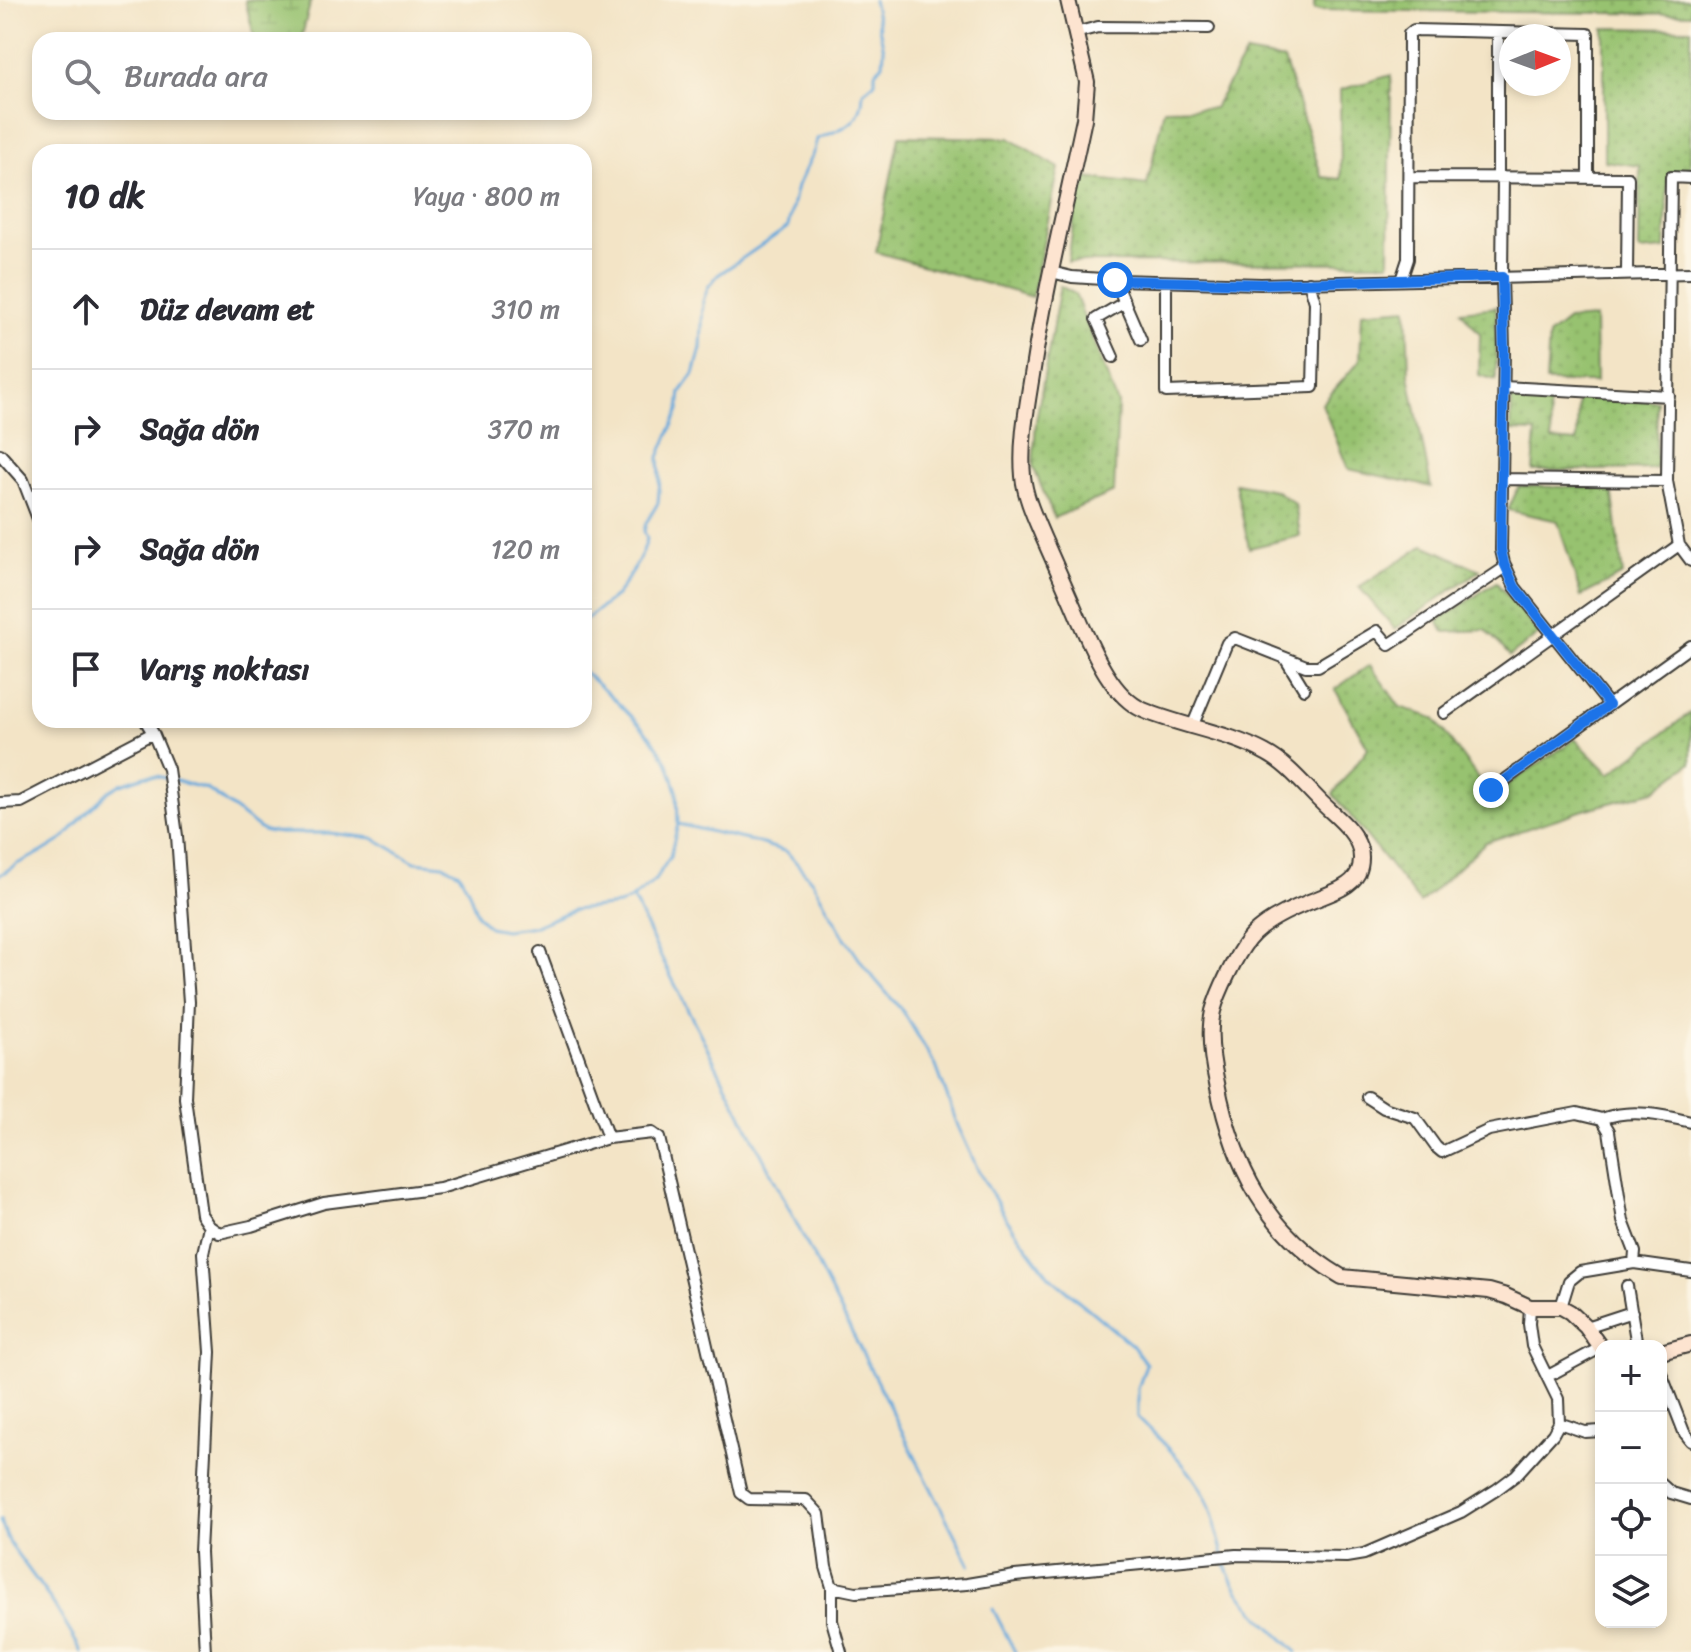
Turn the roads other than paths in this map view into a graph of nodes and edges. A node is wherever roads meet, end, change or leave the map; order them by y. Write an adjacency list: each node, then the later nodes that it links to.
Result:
1 (1068, 0): 4 (street)
2 (1209, 28): 4 (street)
3 (1498, 32): 5 (street); 6 (street); 7 (street)
4 (1075, 33): 9 (street)
5 (1409, 177): 6 (street); 15 (street)
6 (1501, 177): 7 (street); 13 (street)
7 (1588, 178): 12 (street)
8 (1691, 178): 10 (street)
9 (1051, 272): 14 (street); 36 (street)
10 (1670, 272): 11 (street); 12 (street); 22 (street)
11 (1691, 273)
12 (1627, 274): 13 (street)
13 (1502, 277): 15 (street); 21 (street)
14 (1115, 280): 16 (street); 18 (street)
15 (1401, 280): 17 (street)
16 (1166, 282): 17 (street); 17 (street)
17 (1309, 282)
18 (1125, 302): 19 (street); 20 (street)
19 (1141, 340)
20 (1113, 357)
21 (1504, 387): 22 (street); 24 (street)
22 (1669, 396): 25 (street)
23 (0, 454): 26 (street)
24 (1502, 479): 25 (street); 29 (street)
25 (1667, 481): 27 (street)
26 (32, 503)
27 (1679, 545): 28 (street); 30 (street)
28 (1691, 561)
29 (1506, 567): 30 (street); 32 (street)
30 (1553, 636): 34 (street); 35 (street)
31 (1691, 646): 34 (street)
32 (1285, 658): 33 (street); 36 (street)
33 (1304, 689)
34 (1609, 705): 39 (street)
35 (1444, 713)
36 (1192, 727): 50 (street)
37 (150, 728): 38 (street)
38 (153, 733): 40 (street); 46 (street)
39 (1491, 790)
40 (0, 803)
41 (540, 952): 45 (street)
42 (1367, 1097): 43 (street)
43 (1602, 1119): 44 (street); 47 (street)
44 (1691, 1122)
45 (608, 1138): 46 (street); 66 (street)
46 (209, 1226): 67 (street)
47 (1634, 1263): 48 (street); 51 (street)
48 (1691, 1271)
49 (1627, 1286): 52 (street)
50 (1530, 1307): 51 (street); 59 (street)
51 (1561, 1307): 53 (street)
52 (1632, 1312): 53 (street); 55 (street)
53 (1586, 1327): 54 (street)
54 (1595, 1340)
55 (1636, 1340)
56 (1691, 1344): 57 (street)
57 (1667, 1350)
58 (1595, 1351): 59 (street)
59 (1548, 1376): 61 (street)
60 (1667, 1404): 63 (street)
61 (1559, 1423): 62 (street); 66 (street)
62 (1595, 1431)
63 (1691, 1441)
64 (1667, 1489): 65 (street)
65 (1691, 1499)
66 (832, 1587): 68 (street)
67 (205, 1652)
68 (841, 1652)

